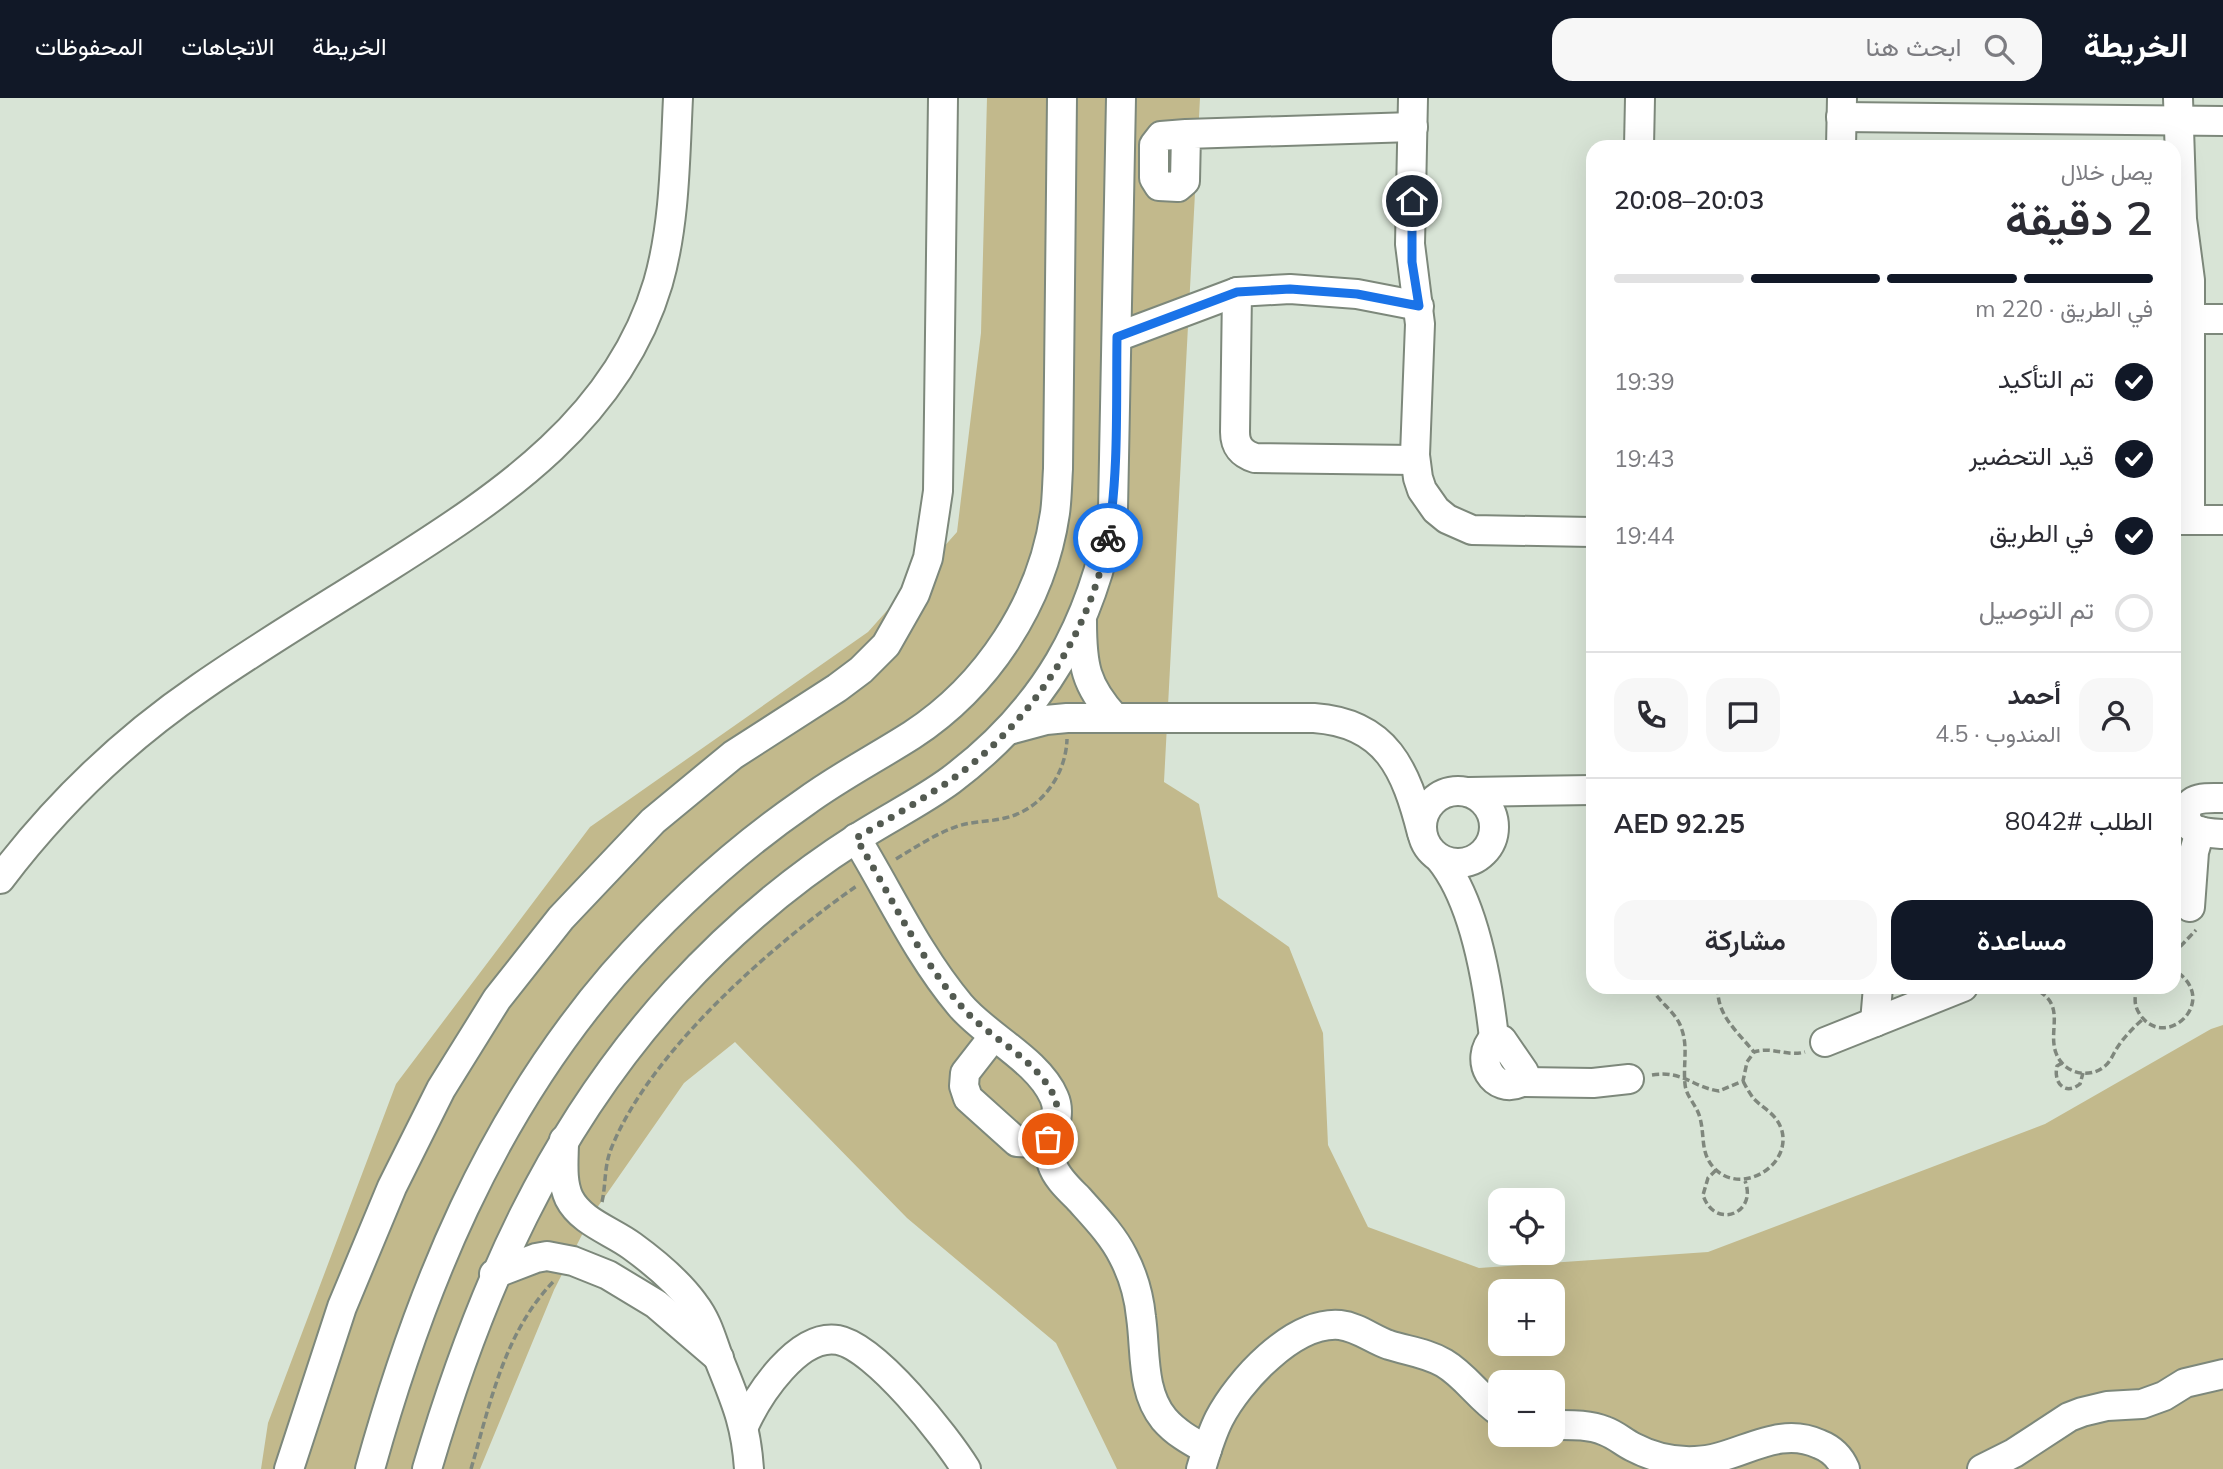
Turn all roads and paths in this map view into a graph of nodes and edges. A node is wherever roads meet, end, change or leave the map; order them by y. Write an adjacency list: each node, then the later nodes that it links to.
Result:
1 (678, 98): 42 (street)
2 (943, 98): 76 (street)
3 (1062, 98): 77 (street)
4 (1121, 98): 20 (street)
5 (1413, 98): 10 (street)
6 (1640, 98): 12 (street)
7 (1842, 107): 8 (street); 13 (street)
8 (2178, 109): 9 (street); 14 (street)
9 (2223, 121)
10 (1413, 127): 11 (street); 17 (street)
11 (1186, 134)
12 (1639, 140)
13 (1841, 140)
14 (2179, 140)
15 (2181, 192): 18 (street)
16 (1237, 292): 17 (street); 20 (street); 21 (street)
17 (1419, 306): 21 (street)
18 (2182, 319): 19 (street); 22 (street)
19 (2223, 319)
20 (1117, 337): 25 (street)
21 (1415, 460): 24 (street)
22 (2182, 520): 23 (street)
23 (2223, 520)
24 (1586, 532)
25 (1082, 619): 27 (street); 28 (street)
26 (1068, 718): 27 (street); 28 (street); 41 (path)
27 (1115, 718): 29 (street)
28 (1009, 730): 38 (street)
29 (1402, 771): 32 (street); 37 (street)
30 (1586, 789): 31 (street)
31 (1553, 790): 32 (street); 35 (street)
32 (1461, 792): 35 (street); 37 (street)
33 (2223, 798): 34 (street)
34 (2182, 802): 36 (street)
35 (1494, 830): 39 (street)
36 (2212, 832): 44 (street)
37 (1422, 833): 40 (street)
38 (856, 838): 41 (street); 63 (street)
39 (1478, 858): 40 (street); 43 (street)
40 (1440, 859): 43 (street)
41 (876, 872): 54 (street); 66 (path)
42 (0, 879)
43 (1466, 905): 60 (street)
44 (2190, 907)
45 (2181, 974): 52 (path)
46 (1656, 994): 59 (path)
47 (1719, 994): 56 (path)
48 (1877, 994): 53 (street)
49 (1937, 994): 53 (street)
50 (2041, 994): 57 (path)
51 (2135, 994): 52 (path)
52 (2143, 1019): 58 (path)
53 (1875, 1022): 55 (street)
54 (993, 1037): 62 (street); 62 (street)
55 (1825, 1042): 56 (path)
56 (1754, 1052): 61 (path)
57 (2062, 1063): 58 (path); 58 (path)
58 (2083, 1073)
59 (1685, 1076): 60 (path); 61 (path); 64 (path)
60 (1629, 1079)
61 (1743, 1081): 65 (path)
62 (1053, 1135): 75 (street)
63 (564, 1140): 66 (street); 68 (street)
64 (1716, 1170): 65 (path); 65 (path)
65 (1744, 1180)
66 (596, 1224): 69 (street)
67 (573, 1261): 68 (street); 69 (street); 79 (path)
68 (494, 1274): 78 (street)
69 (721, 1365): 71 (street); 74 (street)
70 (2223, 1374): 83 (street)
71 (774, 1378): 74 (street); 81 (street)
72 (1488, 1404): 75 (street)
73 (1565, 1425): 82 (street)
74 (744, 1426): 80 (street)
75 (1204, 1459)
76 (289, 1469)
77 (370, 1469)
78 (427, 1469)
79 (471, 1469)
80 (749, 1469)
81 (966, 1469)
82 (1845, 1469)
83 (1982, 1469)

